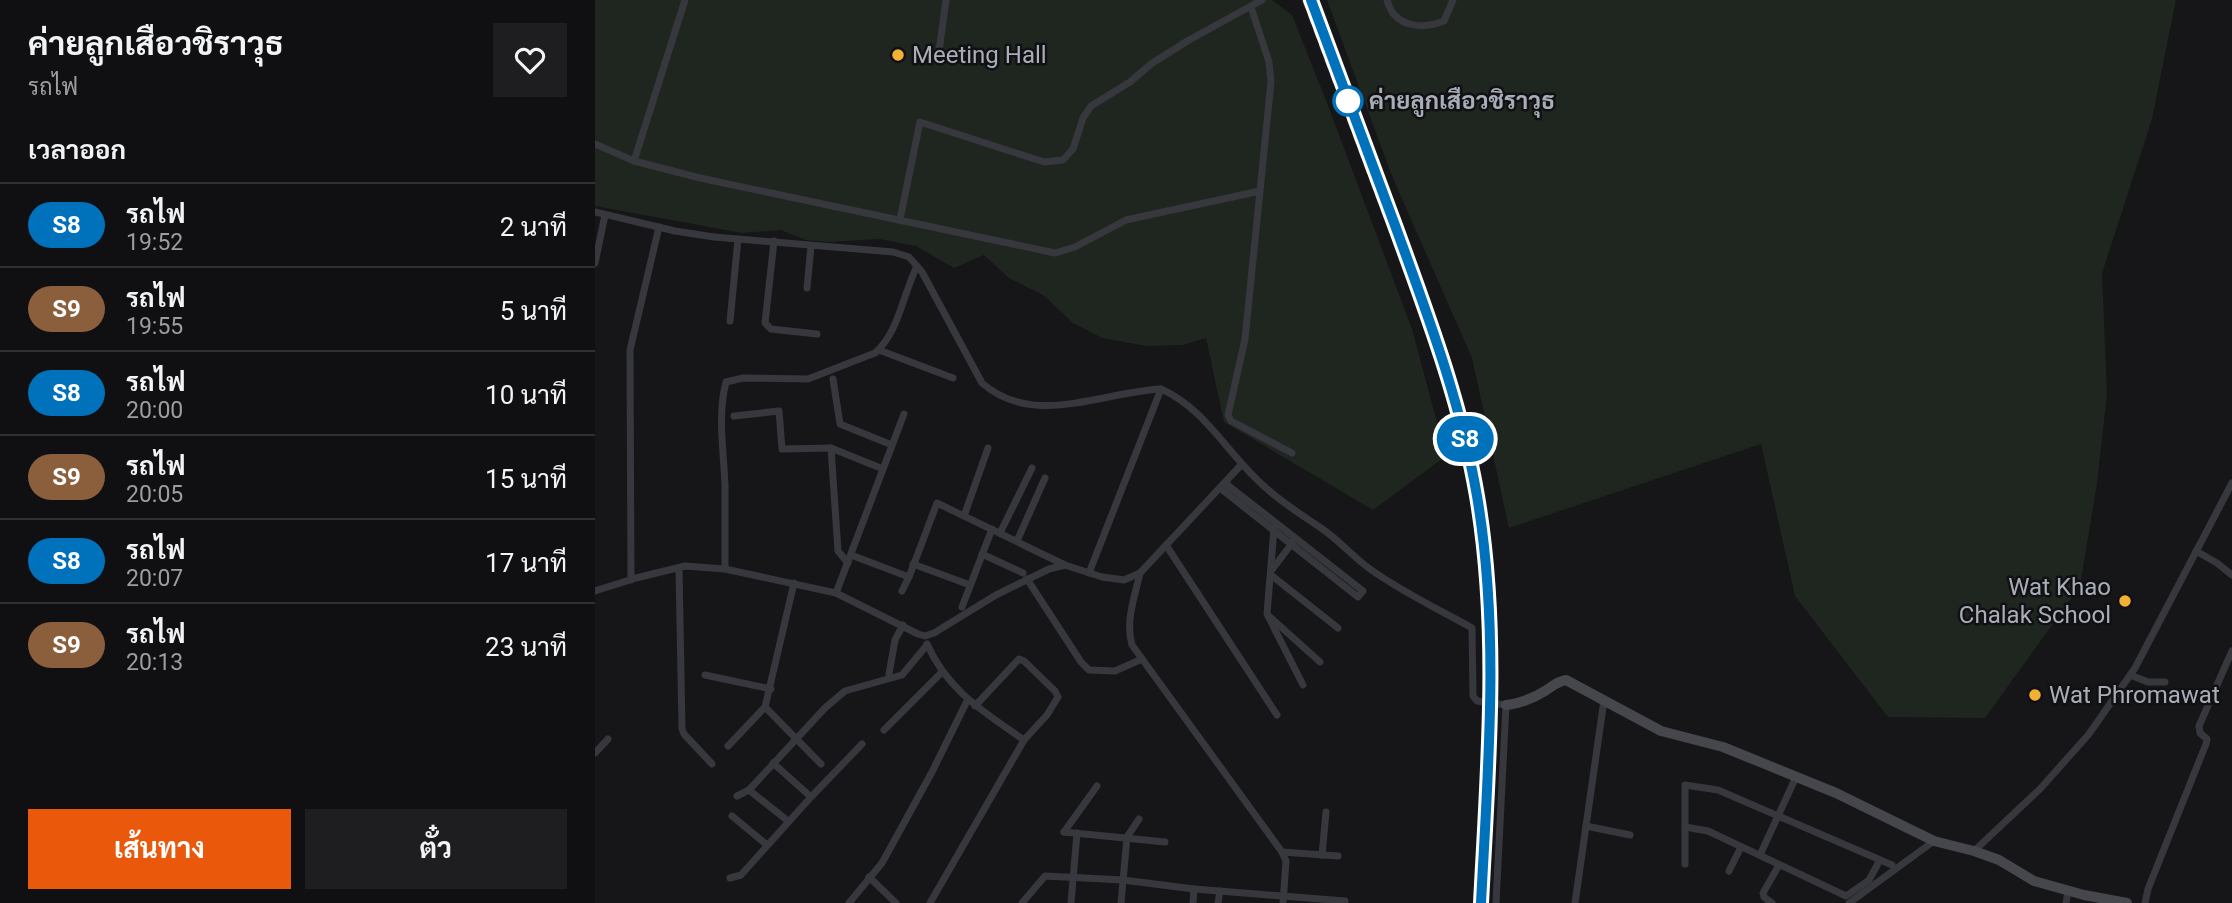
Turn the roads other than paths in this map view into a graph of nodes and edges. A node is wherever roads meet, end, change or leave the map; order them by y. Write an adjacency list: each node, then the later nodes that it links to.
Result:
1 (685, 0): 9 (street)
2 (946, 0): 7 (street)
3 (1261, 0): 6 (street)
4 (1387, 0): 5 (street)
5 (1453, 0)
6 (1251, 7): 10 (street); 13 (street)
7 (939, 51)
8 (595, 144): 9 (street)
9 (634, 161): 13 (street)
10 (1260, 191): 13 (street); 32 (street)
11 (595, 212): 12 (street)
12 (605, 215): 14 (street); 18 (street)
13 (900, 219)
14 (659, 227): 15 (street); 61 (street)
15 (737, 239): 16 (street); 21 (street)
16 (774, 242): 17 (street); 22 (street)
17 (811, 246): 19 (street); 20 (street)
18 (595, 263)
19 (917, 266): 23 (street); 26 (street)
20 (807, 288)
21 (730, 321)
22 (817, 334)
23 (879, 350): 24 (street); 53 (street)
24 (953, 378)
25 (833, 379): 29 (street)
26 (1161, 389): 33 (street); 55 (street)
27 (904, 414): 29 (street)
28 (734, 416): 30 (street)
29 (893, 445): 35 (street)
30 (831, 448): 35 (street); 49 (street)
31 (988, 448): 40 (street)
32 (1292, 453)
33 (1242, 464): 38 (street); 85 (street)
34 (1032, 468): 43 (street)
35 (883, 469): 49 (street)
36 (1045, 478): 44 (street)
37 (2232, 483): 39 (street)
38 (1223, 485): 41 (street); 46 (street)
39 (2229, 492): 47 (street)
40 (964, 516): 42 (street); 50 (street)
41 (1275, 527): 45 (street); 57 (street)
42 (992, 529): 43 (street); 48 (street)
43 (1000, 533): 44 (street)
44 (1017, 541): 51 (street)
45 (1294, 541): 54 (street); 57 (street)
46 (1166, 545): 56 (street); 88 (street)
47 (2196, 551): 58 (street); 78 (street)
48 (982, 554): 59 (street); 63 (street)
49 (849, 559): 60 (street); 66 (street)
50 (913, 564): 60 (street); 63 (street)
51 (1065, 565): 55 (street); 59 (street)
52 (679, 568): 53 (street); 61 (street); 96 (street)
53 (725, 569): 62 (street)
54 (1331, 571)
55 (1089, 573): 56 (street)
56 (1140, 573): 74 (street)
57 (1271, 573): 68 (street); 70 (street)
58 (2232, 575)
59 (1025, 576): 71 (street); 74 (street)
60 (909, 577): 65 (street)
61 (631, 580): 64 (street)
62 (794, 583): 66 (street); 82 (street)
63 (970, 585): 67 (street)
64 (595, 591)
65 (902, 592)
66 (836, 593): 69 (street)
67 (962, 607)
68 (1267, 614): 75 (street); 81 (street)
69 (903, 625): 71 (street); 77 (street)
70 (1338, 628)
71 (925, 636): 72 (street)
72 (927, 646): 76 (street); 91 (street)
73 (2232, 651): 153 (street)
74 (1142, 659): 119 (street)
75 (1320, 662)
76 (942, 672): 84 (street); 89 (street)
77 (889, 674)
78 (2130, 675): 80 (street); 118 (street)
79 (705, 676): 82 (street)
80 (2165, 682)
81 (1303, 685)
82 (771, 688): 87 (street)
83 (1604, 700): 85 (street); 99 (street); 109 (street)
84 (967, 701): 86 (street); 128 (street)
85 (1506, 705): 147 (street)
86 (975, 706): 92 (street); 92 (street)
87 (765, 707): 91 (street); 94 (street)
88 (1277, 715)
89 (884, 730)
90 (608, 740): 95 (street)
91 (796, 740): 97 (street); 98 (street)
92 (1024, 740): 141 (street)
93 (862, 744): 103 (street)
94 (728, 747)
95 (595, 753)
96 (712, 764)
97 (773, 764): 101 (street); 103 (street)
98 (821, 764)
99 (1796, 777): 106 (street); 114 (street)
100 (1097, 786): 111 (street)
101 (750, 790): 102 (street); 108 (street)
102 (737, 796)
103 (811, 797): 108 (street)
104 (1326, 812): 120 (street)
105 (732, 816): 116 (street)
106 (1778, 816): 110 (street); 121 (street); 123 (street)
107 (1139, 819): 113 (street)
108 (788, 821): 116 (street)
109 (1586, 826): 112 (street); 148 (street)
110 (1685, 827): 117 (street); 124 (street)
111 (1077, 833): 113 (street); 129 (street)
112 (1630, 835)
113 (1127, 837): 115 (street); 131 (street)
114 (1934, 841): 118 (street); 136 (street)
115 (1165, 842)
116 (767, 845): 130 (street)
117 (1741, 847): 121 (street); 127 (street)
118 (1975, 851): 134 (street)
119 (1282, 852): 120 (street); 135 (street)
120 (1322, 855): 122 (street)
121 (1759, 855): 125 (street)
122 (1338, 856)
123 (1880, 860): 125 (street); 126 (street)
124 (1685, 864)
125 (1779, 864): 149 (street)
126 (1892, 865)
127 (1729, 871)
128 (869, 877): 139 (street); 140 (street)
129 (1073, 877): 131 (street); 142 (street); 143 (street)
130 (730, 878)
131 (1123, 880): 132 (street); 144 (street)
132 (1194, 889): 133 (street); 145 (street)
133 (1220, 891): 135 (street); 146 (street)
134 (2068, 891): 137 (street); 151 (street)
135 (1283, 899): 138 (street)
136 (1861, 899): 150 (street)
137 (2094, 900): 152 (street)
138 (1345, 901)
139 (849, 903)
140 (896, 903)
141 (930, 903)
142 (1022, 903)
143 (1071, 903)
144 (1121, 903)
145 (1192, 903)
146 (1218, 903)
147 (1496, 903)
148 (1575, 903)
149 (1772, 903)
150 (1849, 903)
151 (2066, 903)
152 (2125, 903)
153 (2145, 903)

